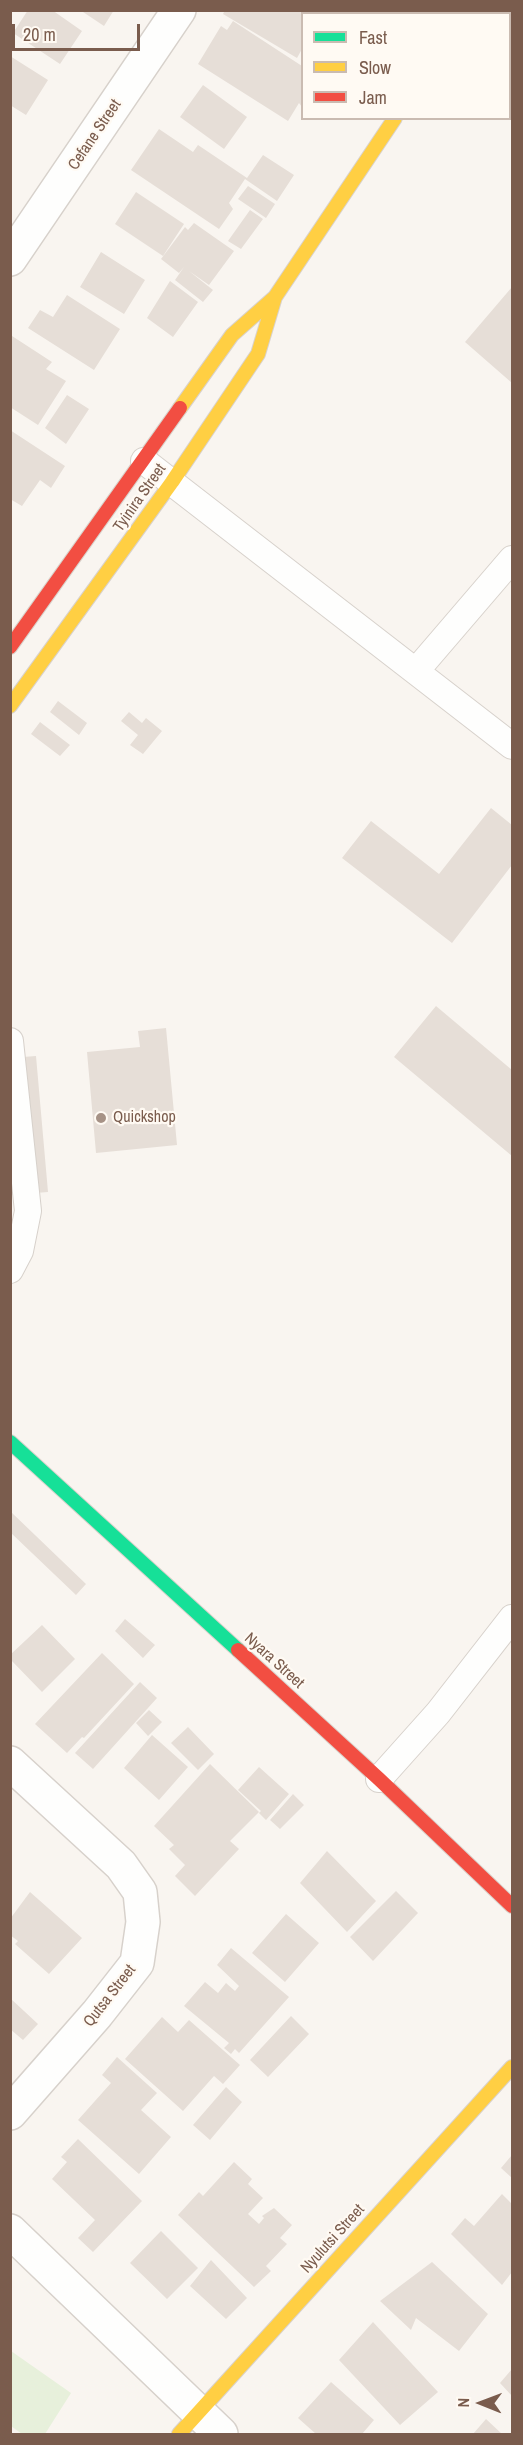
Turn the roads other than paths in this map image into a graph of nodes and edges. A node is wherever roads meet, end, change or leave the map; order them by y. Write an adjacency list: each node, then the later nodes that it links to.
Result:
1 (179, 10): 3 (street, Cefane Street)
2 (394, 120): 4 (street, Tyinira Street)
3 (10, 259)
4 (275, 297): 5 (street, Tyinira Street); 6 (street, Tyinira Street)
5 (144, 461): 6 (lane); 8 (street, Tyinira Street)
6 (172, 482): 9 (lane); 10 (street, Tyinira Street)
7 (513, 559): 9 (lane)
8 (10, 647)
9 (416, 671): 11 (lane)
10 (10, 706)
11 (513, 746)
12 (10, 1041): 13 (lane)
13 (10, 1270)
14 (10, 1442): 17 (street, Nyara Street)
15 (513, 1618): 17 (lane)
16 (10, 1763): 20 (street, Qutsa Street)
17 (379, 1779): 18 (street, Nyara Street)
18 (513, 1906)
19 (513, 2067): 22 (street, Nyulutsi Street)
20 (10, 2113)
21 (10, 2231): 22 (street)
22 (199, 2428)

